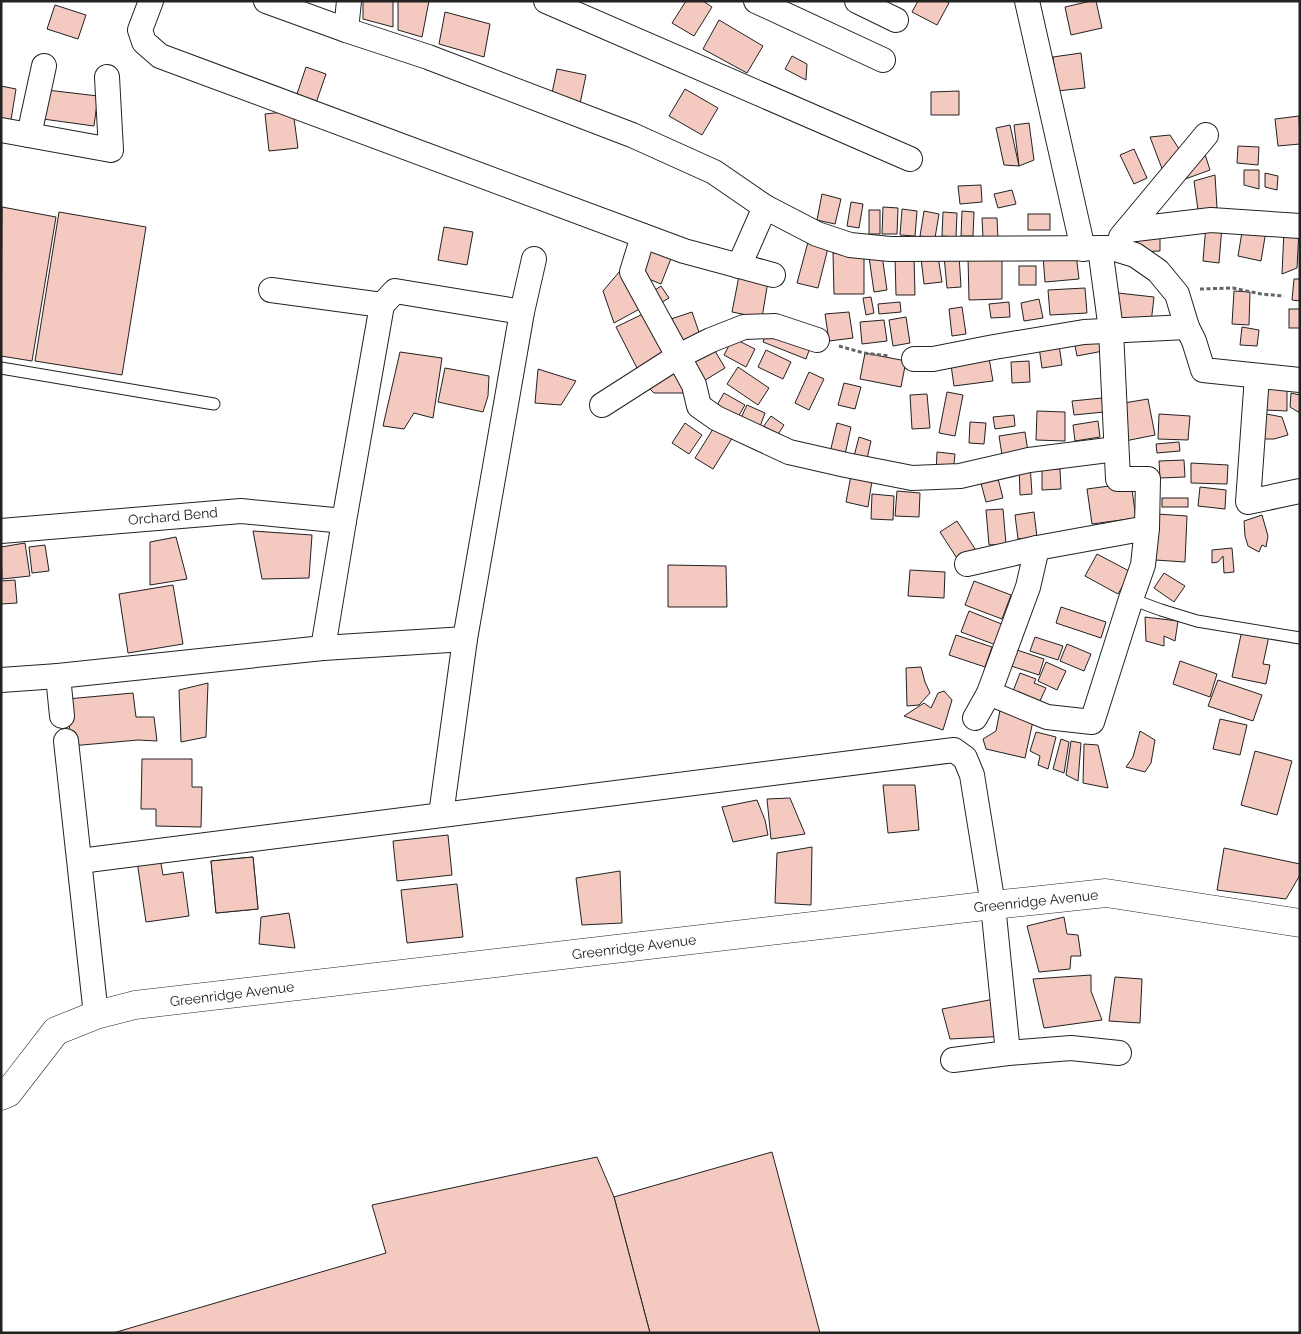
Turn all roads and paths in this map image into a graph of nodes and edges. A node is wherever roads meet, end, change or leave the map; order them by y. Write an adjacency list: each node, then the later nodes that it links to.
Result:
1 (151, 1): 20 (street)
2 (266, 1): 9 (street)
3 (348, 1): 9 (street)
4 (546, 1): 16 (street)
5 (756, 1): 10 (street)
6 (857, 1): 8 (street)
7 (1027, 1): 21 (street)
8 (896, 20)
9 (346, 30): 17 (street)
10 (883, 60)
11 (44, 66): 14 (street)
12 (106, 77): 14 (street)
13 (1, 130): 14 (street)
14 (29, 135)
15 (1206, 135): 19 (street)
16 (910, 159)
17 (765, 207): 21 (street); 23 (street)
18 (1300, 226): 19 (street)
19 (1127, 230): 21 (street)
20 (643, 236): 23 (street); 33 (street)
21 (1098, 248): 26 (street); 31 (street)
22 (534, 259): 29 (street)
23 (739, 266): 24 (street)
24 (772, 275)
25 (271, 290): 28 (street)
26 (1177, 294): 27 (path); 30 (street)
27 (1284, 296)
28 (382, 305): 29 (street); 42 (street)
29 (522, 312): 49 (street)
30 (1187, 327): 31 (street); 36 (street)
31 (1111, 330): 34 (street); 40 (street)
32 (817, 340): 33 (street); 34 (path)
33 (678, 357): 39 (street); 40 (street)
34 (914, 359)
35 (1, 368): 38 (lane)
36 (1257, 376): 37 (street); 41 (street)
37 (1300, 380)
38 (214, 404)
39 (602, 405)
40 (1116, 449): 43 (street)
41 (1300, 491)
42 (344, 521): 44 (street, Orchard Bend); 50 (street)
43 (1147, 528): 45 (street); 47 (street)
44 (1, 531)
45 (1036, 548): 46 (street); 53 (street)
46 (967, 564)
47 (1131, 599): 48 (lane); 53 (street)
48 (1300, 638)
49 (465, 639): 50 (street); 57 (street)
50 (323, 648): 51 (street)
51 (58, 676): 52 (street); 54 (street)
52 (1, 680)
53 (989, 692): 55 (street)
54 (62, 716)
55 (975, 718)
56 (66, 741): 58 (street)
57 (441, 815): 58 (street); 59 (street)
58 (80, 860): 61 (street)
59 (993, 905): 60 (street, Greenridge Avenue); 61 (street, Greenridge Avenue); 62 (street)
60 (1300, 923)
61 (96, 1015): 65 (street, Greenridge Avenue)
62 (1008, 1053): 63 (street); 64 (street)
63 (1119, 1053)
64 (954, 1060)
65 (1, 1096)

